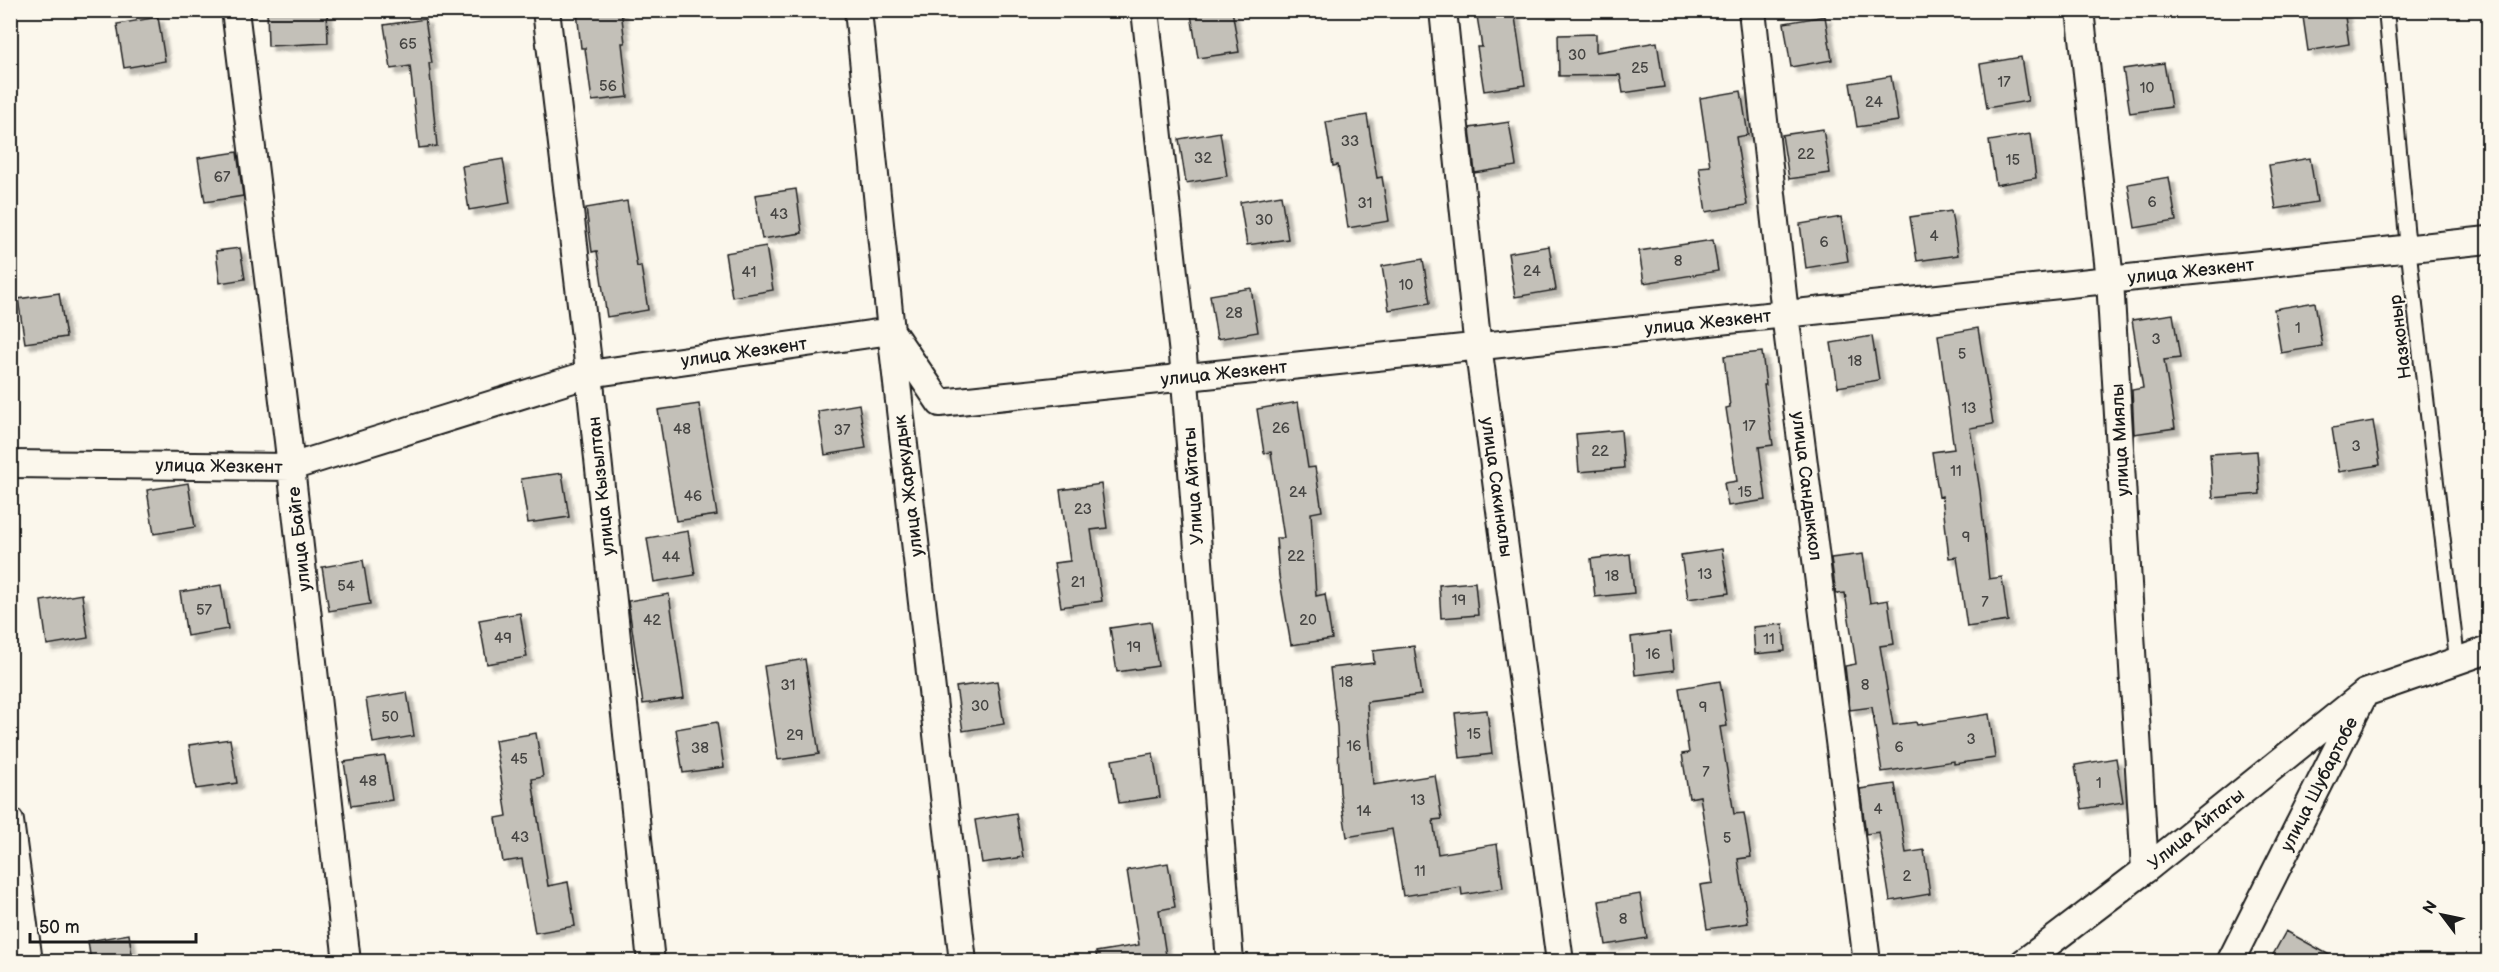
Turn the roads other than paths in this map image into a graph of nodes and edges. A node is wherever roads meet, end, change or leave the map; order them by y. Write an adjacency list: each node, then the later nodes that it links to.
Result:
1 (235, 10): 18 (street, улица Байге)
2 (546, 10): 15 (street, улица Кызылтан)
3 (858, 10): 13 (street, улица Жаркудык)
4 (1145, 10): 16 (street, Улица Айтагы)
5 (1443, 10): 14 (street, улица Сакиналы)
6 (1752, 10): 12 (street, улица Сандыккол)
7 (2080, 10): 11 (street, улица Миялы)
8 (2386, 10): 10 (lane, Назконыр)
9 (2488, 240): 10 (street, улица Жезкент)
10 (2408, 248): 11 (street, улица Жезкент); 20 (lane, Назконыр)
11 (2110, 280): 12 (street, улица Жезкент); 23 (street, улица Миялы)
12 (1785, 314): 14 (street, улица Жезкент); 30 (street, улица Сандыккол)
13 (891, 331): 15 (street, улица Жезкент); 16 (street, улица Жезкент); 27 (street, улица Жаркудык)
14 (1478, 346): 16 (street, улица Жезкент); 29 (street, улица Сакиналы)
15 (589, 374): 18 (street, улица Жезкент); 26 (street, улица Кызылтан)
16 (1185, 377): 28 (street, Улица Айтагы)
17 (10, 464): 18 (street, улица Жезкент)
18 (291, 467): 25 (street, улица Байге)
19 (2488, 650): 20 (street)
20 (2457, 660): 21 (street)
21 (2365, 693): 23 (street, Улица Айтагы); 32 (street, улица Шубартобе)
22 (10, 821): 24 (street)
23 (2145, 870): 31 (street, Улица Айтагы)
24 (29, 962)
25 (347, 962)
26 (651, 962)
27 (963, 962)
28 (1230, 962)
29 (1560, 962)
30 (1867, 962)
31 (2024, 962)
32 (2230, 962)

